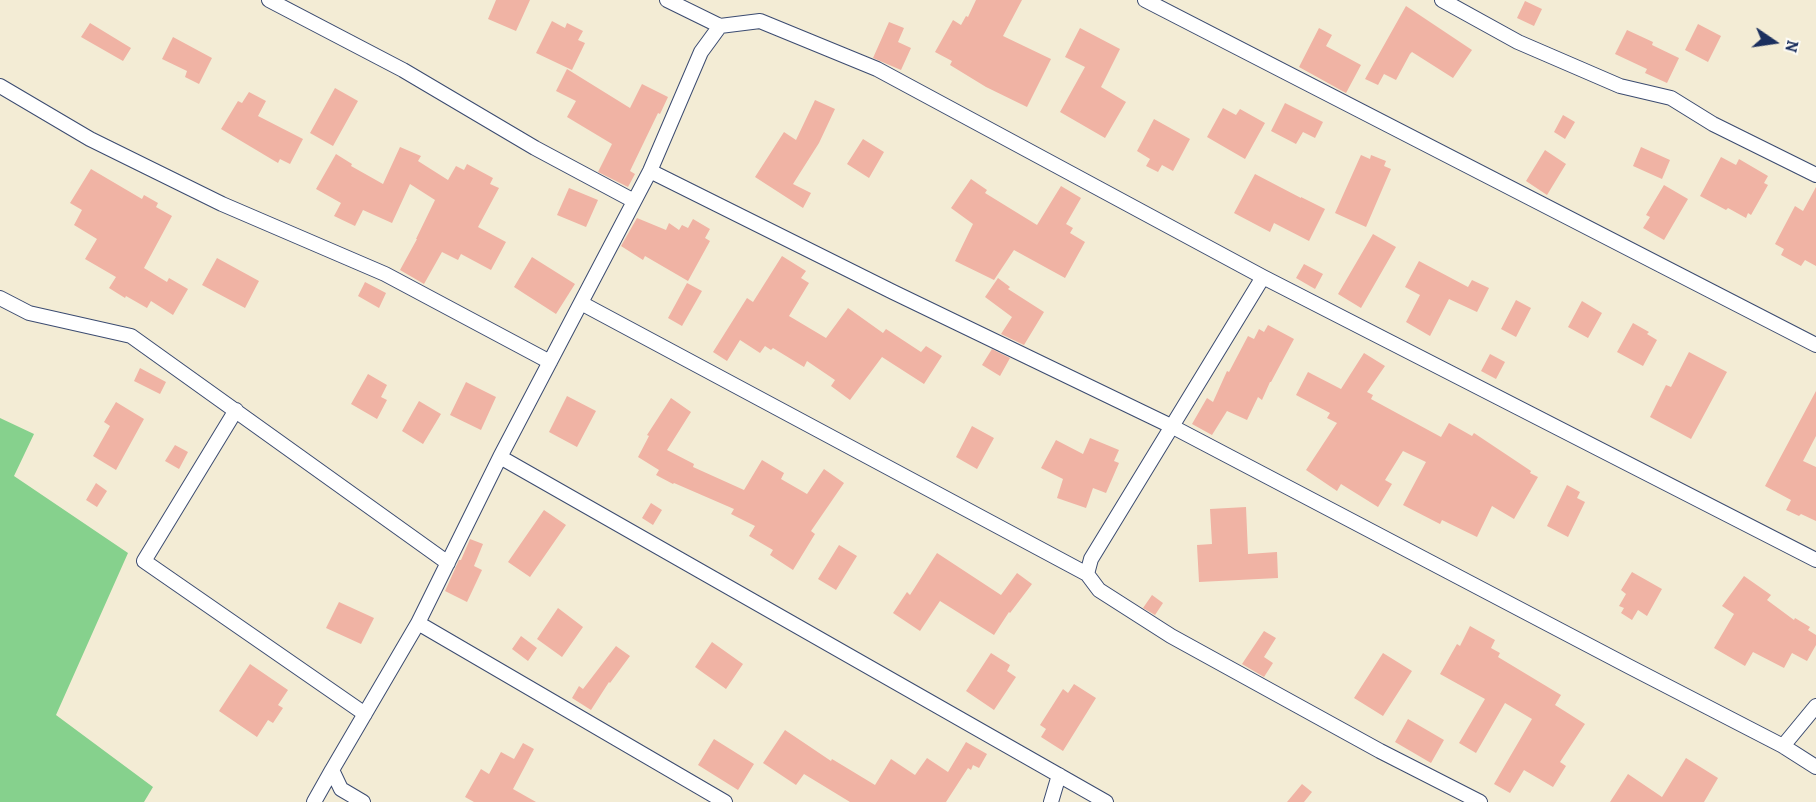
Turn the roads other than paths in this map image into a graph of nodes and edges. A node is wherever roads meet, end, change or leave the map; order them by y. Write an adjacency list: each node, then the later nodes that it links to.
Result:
1 (269, 0): 9 (street)
2 (668, 0): 5 (street)
3 (1145, 0): 13 (street)
4 (1442, 0): 8 (street)
5 (720, 26): 7 (street); 10 (street)
6 (0, 86): 14 (street)
7 (650, 171): 9 (street); 16 (street)
8 (1816, 175)
9 (634, 201): 12 (street)
10 (1263, 277): 16 (street); 18 (street)
11 (0, 298): 15 (street)
12 (581, 303): 14 (street); 20 (street)
13 (1816, 345)
14 (550, 362): 17 (street)
15 (236, 410): 19 (street); 23 (street)
16 (1173, 427): 20 (street); 24 (street)
17 (500, 457): 19 (street); 27 (street)
18 (1816, 560)
19 (448, 563): 21 (street)
20 (1087, 574): 33 (street)
21 (418, 623): 23 (street); 30 (street)
22 (1816, 706): 24 (street)
23 (365, 714): 26 (street)
24 (1783, 746): 25 (street)
25 (1816, 767)
26 (332, 770): 28 (street); 29 (street)
27 (1059, 776): 31 (street); 32 (street)
28 (314, 802)
29 (363, 802)
30 (725, 802)
31 (1052, 802)
32 (1106, 802)
33 (1480, 802)

